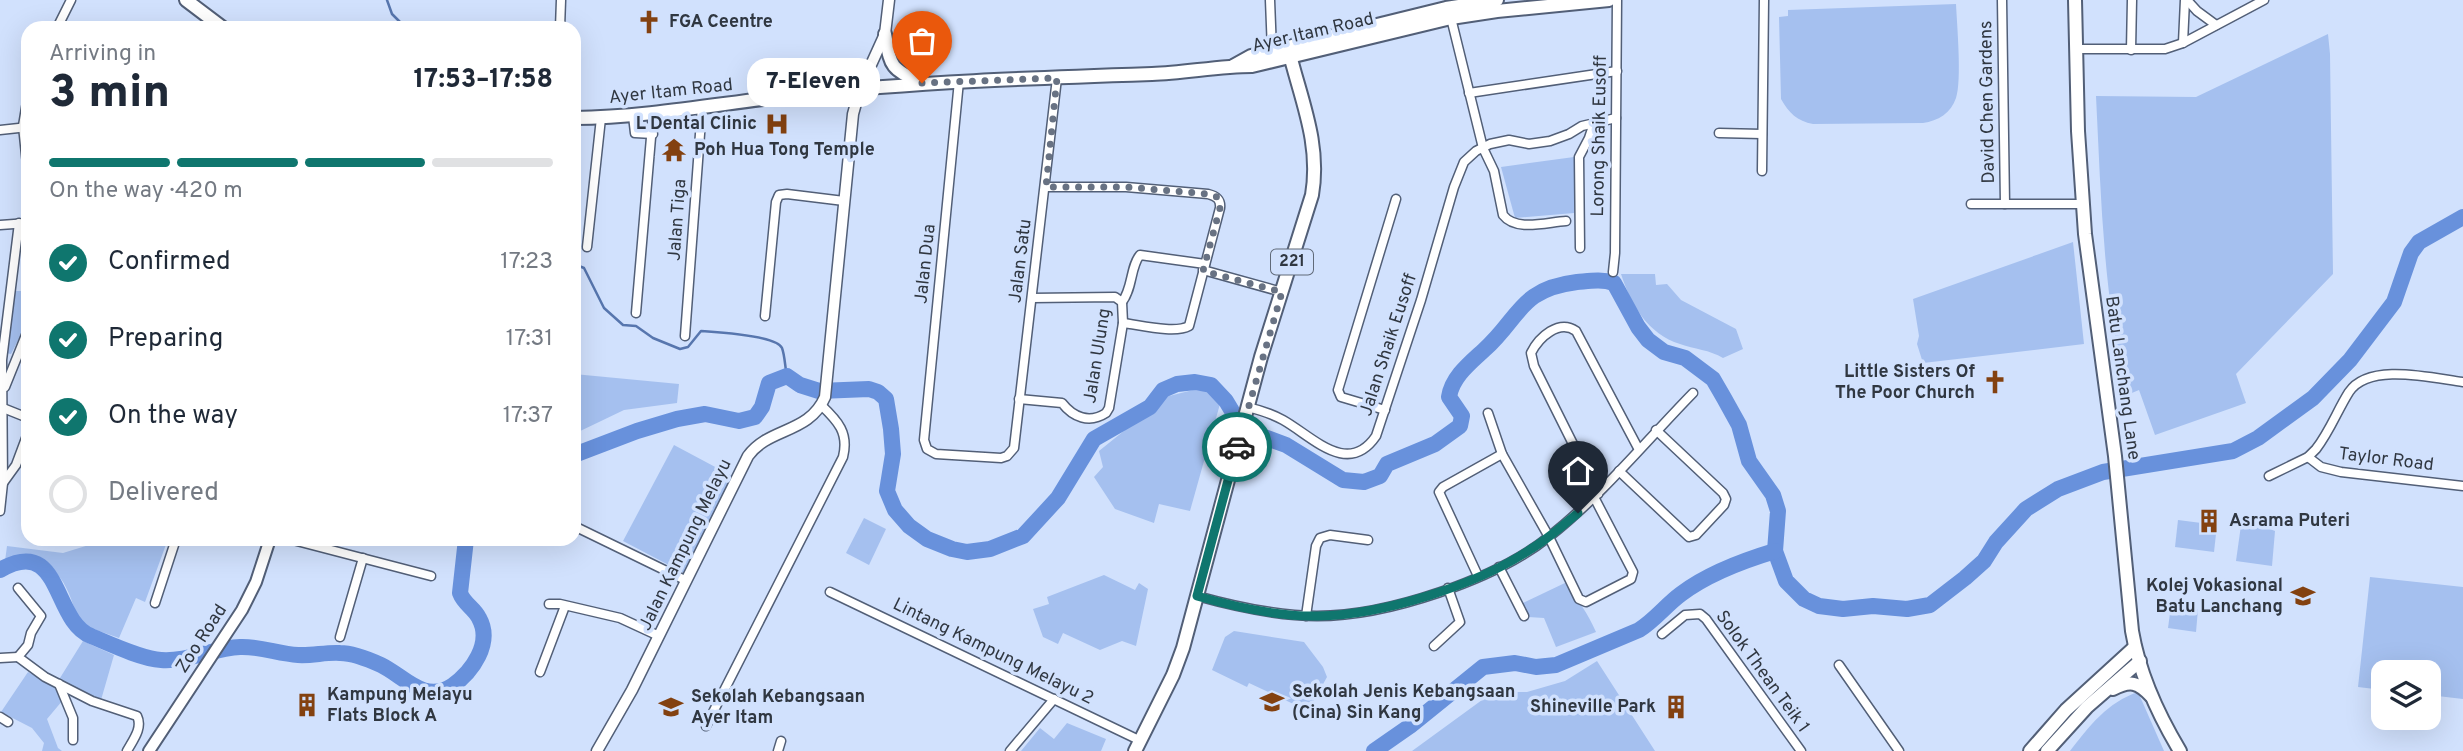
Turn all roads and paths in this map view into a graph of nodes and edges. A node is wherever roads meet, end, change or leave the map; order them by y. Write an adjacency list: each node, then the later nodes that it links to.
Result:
1 (71, 0): 17 (street)
2 (186, 0): 18 (main road)
3 (561, 0): 19 (street)
4 (889, 0): 21 (street)
5 (1270, 0): 25 (street)
6 (1497, 0): 15 (main road, Ayer Itam Road)
7 (1609, 0): 15 (main road, Ayer Itam Road)
8 (1617, 0): 28 (street, Lorong Shaik Eusoff)
9 (1764, 0): 45 (street)
10 (2002, 0): 52 (street, David Chen Gardens)
11 (2075, 0): 23 (main road, Batu Lanchang Lane)
12 (2132, 0): 24 (street)
13 (2186, 0): 20 (street); 22 (street)
14 (2264, 0): 20 (street)
15 (1482, 5): 16 (main road, Ayer Itam Road); 26 (main road, Ayer Itam Road)
16 (1451, 18): 26 (main road, Ayer Itam Road); 33 (street)
17 (60, 21)
18 (214, 21)
19 (560, 21)
20 (2216, 25): 22 (street)
21 (885, 34): 31 (main road); 32 (street)
22 (2183, 43): 24 (street)
23 (2076, 49): 24 (street); 53 (main road, Batu Lanchang Lane)
24 (2131, 50)
25 (1272, 51): 26 (main road, Ayer Itam Road); 27 (main road, Ayer Itam Road)
26 (1290, 53): 27 (main road, Ayer Itam Road); 62 (main road, 221)
27 (1233, 66): 29 (main road, Ayer Itam Road)
28 (1618, 71): 33 (street); 39 (street, Lorong Shaik Eusoff)
29 (1057, 78): 30 (main road, Ayer Itam Road); 48 (street, Jalan Satu)
30 (959, 81): 31 (main road, Ayer Itam Road); 81 (street, Jalan Dua)
31 (922, 83): 32 (main road, Ayer Itam Road)
32 (860, 89): 34 (main road, Ayer Itam Road); 50 (street)
33 (1469, 93): 46 (street)
34 (702, 107): 35 (main road, Ayer Itam Road); 68 (street, Jalan Tiga)
35 (653, 114): 36 (main road, Ayer Itam Road); 44 (street)
36 (633, 116): 38 (main road, Ayer Itam Road); 44 (street)
37 (581, 118): 38 (main road, Ayer Itam Road)
38 (601, 118): 58 (street)
39 (1616, 118): 40 (street); 61 (street, Lorong Shaik Eusoff)
40 (1594, 123): 46 (street); 59 (street)
41 (21, 128): 42 (street)
42 (0, 130)
43 (1719, 133): 45 (street)
44 (653, 134): 65 (street)
45 (1762, 134): 47 (street)
46 (1483, 148): 54 (street); 77 (street, Jalan Shaik Eusoff)
47 (1762, 171)
48 (1046, 187): 60 (street); 63 (street, Jalan Satu)
49 (1396, 199): 77 (street)
50 (844, 201): 66 (street); 74 (street)
51 (1971, 204): 52 (street, David Chen Gardens)
52 (2005, 204): 53 (street, David Chen Gardens)
53 (2082, 204): 116 (main road, Batu Lanchang Lane)
54 (1566, 221)
55 (21, 223): 56 (street)
56 (0, 225)
57 (21, 234): 71 (street)
58 (587, 247)
59 (1580, 248)
60 (1204, 267): 62 (street); 64 (street); 67 (street)
61 (1613, 272)
62 (1282, 292): 76 (main road, 221)
63 (1032, 298): 64 (street, Jalan Ulung); 73 (street, Jalan Satu)
64 (1122, 302): 67 (street, Jalan Ulung)
65 (636, 313)
66 (765, 316)
67 (1123, 323): 73 (street, Jalan Ulung)
68 (685, 336)
69 (21, 347): 71 (street)
70 (2463, 382): 85 (street)
71 (2, 393): 75 (street)
72 (1693, 393): 80 (street)
73 (1019, 399): 81 (street, Jalan Satu)
74 (823, 401): 102 (street, Jalan Kampung Melayu); 128 (street)
75 (2, 408): 79 (street); 88 (street)
76 (1247, 410): 77 (street, Jalan Shaik Eusoff); 106 (main road, 221)
77 (1385, 411)
78 (1488, 413): 84 (street)
79 (21, 415)
80 (1656, 430): 82 (street); 86 (street)
81 (1014, 448)
82 (1638, 448): 86 (street); 90 (street)
83 (21, 452): 88 (street)
84 (1502, 454): 93 (street); 101 (street)
85 (2308, 457): 87 (street); 89 (street, Taylor Road)
86 (1619, 471): 90 (street)
87 (2269, 476)
88 (2, 483): 91 (street)
89 (2463, 486)
90 (1596, 496): 93 (street); 93 (street)
91 (0, 511)
92 (581, 529): 102 (street)
93 (1549, 537): 99 (street)
94 (1368, 540): 110 (street)
95 (174, 546): 107 (street)
96 (269, 546): 131 (main road, Zoo Road)
97 (316, 546): 98 (street)
98 (363, 558): 100 (street); 114 (street)
99 (1499, 567): 101 (street); 111 (street)
100 (431, 576)
101 (1478, 576): 104 (street)
102 (685, 580): 113 (street, Jalan Kampung Melayu)
103 (18, 588): 117 (street)
104 (1448, 588): 110 (street); 115 (street)
105 (830, 592): 124 (street, Lintang Kampung Melayu 2)
106 (1197, 596): 110 (street); 132 (main road, 221)
107 (155, 603)
108 (549, 604): 109 (street)
109 (565, 606): 113 (street); 121 (street)
110 (1306, 616)
111 (1524, 616)
112 (1662, 634): 138 (street, Solok Thean Teik 1)
113 (659, 636): 135 (street, Jalan Kampung Melayu)
114 (340, 637)
115 (1434, 646)
116 (2135, 647): 119 (main road, Batu Lanchang Lane); 140 (main road)
117 (18, 657): 118 (street); 122 (street)
118 (0, 658)
119 (2140, 662): 123 (main road); 125 (main road, Batu Lanchang Lane)
120 (1839, 665): 139 (street)
121 (540, 672)
122 (60, 684): 129 (street); 133 (street)
123 (2100, 695): 125 (main road); 141 (main road)
124 (1054, 699): 132 (street, Lintang Kampung Melayu 2); 137 (street)
125 (2155, 700): 142 (main road, Batu Lanchang Lane)
126 (0, 717): 127 (street)
127 (8, 722)
128 (706, 726)
129 (73, 740)
130 (781, 741): 136 (street)
131 (156, 746): 134 (main road, Zoo Road)
132 (1138, 746)
133 (127, 751)
134 (149, 751)
135 (597, 751)
136 (778, 751)
137 (1010, 751)
138 (1801, 751)
139 (1899, 751)
140 (2030, 751)
141 (2048, 751)
142 (2180, 751)

